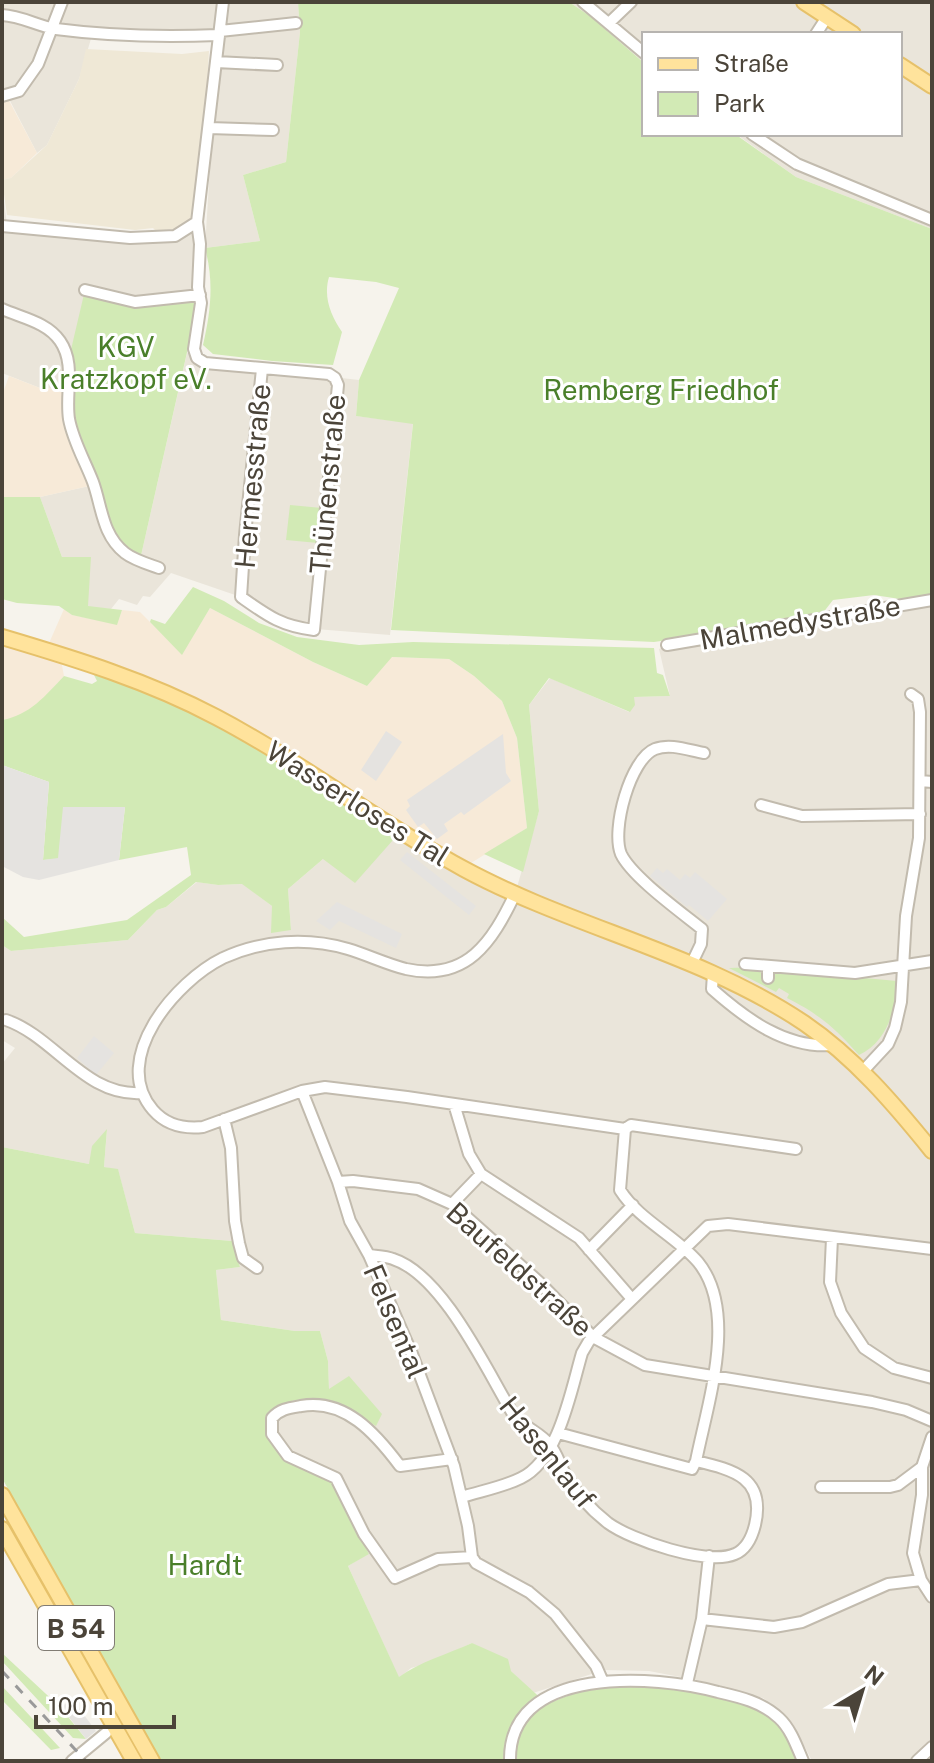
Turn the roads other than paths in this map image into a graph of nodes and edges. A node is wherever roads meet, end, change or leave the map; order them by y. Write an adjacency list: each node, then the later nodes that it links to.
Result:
1 (62, 2): 10 (street)
2 (223, 2): 13 (street, Thünenstraße)
3 (583, 2): 9 (street)
4 (631, 2): 9 (street)
5 (804, 2): 7 (main road)
6 (2, 15): 10 (street)
7 (827, 17): 11 (street); 12 (main road)
8 (296, 23): 13 (street)
9 (609, 23): 14 (street)
10 (53, 29): 13 (street); 19 (street)
11 (817, 32)
12 (850, 32)
13 (219, 33): 15 (street, Thünenstraße)
14 (642, 51)
15 (216, 62): 16 (street); 20 (street, Thünenstraße)
16 (277, 65)
17 (902, 66): 18 (main road)
18 (932, 86)
19 (2, 96)
20 (209, 128): 21 (street); 24 (street, Thünenstraße)
21 (273, 130)
22 (755, 136): 23 (street)
23 (932, 220)
24 (197, 222): 25 (street); 27 (street, Thünenstraße)
25 (2, 226)
26 (85, 290): 27 (street)
27 (200, 295): 29 (street, Thünenstraße)
28 (2, 309): 30 (street)
29 (262, 369): 32 (street, Hermesstraße); 32 (street, Thünenstraße)
30 (159, 568)
31 (932, 600): 34 (street, Malmedystraße)
32 (314, 630)
33 (2, 637): 41 (main road, Wasserloses Tal)
34 (667, 645)
35 (911, 694): 37 (street)
36 (704, 753): 44 (street)
37 (920, 781): 38 (street); 40 (street)
38 (932, 782)
39 (761, 805): 40 (street)
40 (920, 814): 46 (street)
41 (515, 894): 44 (main road, Wasserloses Tal); 53 (street)
42 (932, 961): 46 (street)
43 (745, 964): 45 (street)
44 (691, 965): 47 (main road, Wasserloses Tal)
45 (768, 966): 46 (street); 48 (street)
46 (904, 968): 51 (street)
47 (713, 974): 50 (main road, Wasserloses Tal); 50 (street)
48 (768, 978)
49 (6, 1020): 53 (street)
50 (833, 1045): 51 (main road, Wasserloses Tal)
51 (862, 1072): 58 (main road, Wasserloses Tal)
52 (302, 1091): 54 (street); 55 (street); 60 (street, Felsental)
53 (142, 1093): 55 (street)
54 (454, 1104): 56 (street); 59 (street)
55 (224, 1119): 68 (street)
56 (625, 1129): 57 (street); 62 (street)
57 (796, 1149)
58 (932, 1151)
59 (481, 1174): 61 (street); 66 (street)
60 (338, 1182): 61 (street, Baufeldstraße); 67 (street, Felsental)
61 (452, 1204): 70 (street, Baufeldstraße)
62 (633, 1205): 64 (street); 66 (street)
63 (832, 1238): 64 (street); 65 (street); 72 (street)
64 (683, 1248): 69 (street); 71 (street)
65 (932, 1249)
66 (589, 1250): 69 (street)
67 (369, 1255): 76 (street, Hasenlauf); 77 (street, Felsental)
68 (257, 1268)
69 (632, 1299): 70 (street)
70 (593, 1337): 71 (street, Baufeldstraße); 74 (street)
71 (712, 1378): 73 (street, Baufeldstraße); 78 (street)
72 (932, 1378)
73 (932, 1421)
74 (558, 1433): 76 (street); 78 (street, Hasenlauf)
75 (932, 1437): 79 (street)
76 (551, 1446): 82 (street); 84 (street, Hasenlauf)
77 (452, 1459): 82 (street, Felsental); 85 (street)
78 (696, 1461): 84 (street, Hasenlauf)
79 (922, 1467): 80 (street); 86 (street)
80 (821, 1487)
81 (2, 1495): 95 (main road, B 54)
82 (462, 1497): 85 (street, Felsental)
83 (2, 1529): 94 (main road, B 54)
84 (709, 1556): 88 (street)
85 (472, 1557): 89 (street)
86 (921, 1580): 87 (street); 88 (street)
87 (932, 1597)
88 (702, 1619): 90 (street)
89 (603, 1682): 90 (street); 96 (street)
90 (687, 1683): 97 (street)
91 (106, 1733): 93 (street)
92 (932, 1747): 98 (street)
93 (72, 1761)
94 (134, 1761)
95 (152, 1761)
96 (510, 1761)
97 (803, 1761)
98 (917, 1761)

